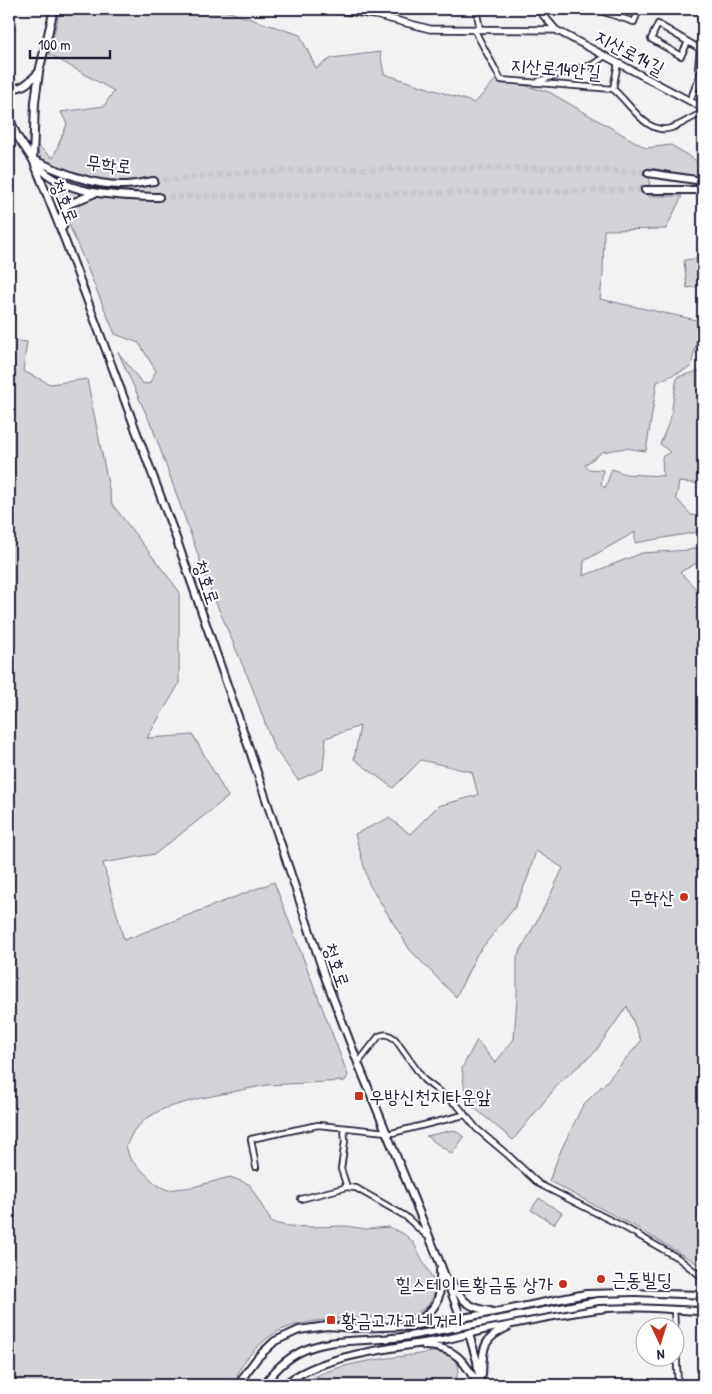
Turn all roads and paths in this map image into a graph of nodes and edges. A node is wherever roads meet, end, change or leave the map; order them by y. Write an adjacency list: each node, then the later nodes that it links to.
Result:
1 (54, 9): 16 (main road)
2 (333, 9): 7 (street, 지산로14길)
3 (476, 9): 8 (street)
4 (538, 9): 9 (street)
5 (605, 9): 6 (street)
6 (629, 9)
7 (375, 12): 8 (street, 지산로14길)
8 (477, 29): 9 (street, 지산로14길); 17 (street, 지산로14안길)
9 (556, 30): 13 (street, 지산로14길)
10 (703, 40): 12 (street)
11 (688, 42): 11 (street); 12 (street)
12 (702, 50): 15 (street)
13 (605, 56): 14 (street, 지산로14길); 17 (street)
14 (618, 63): 19 (street); 20 (street, 지산로14길)
15 (703, 70): 20 (street)
16 (39, 72): 18 (main road); 24 (main road)
17 (536, 82): 19 (street, 지산로14안길)
18 (9, 88)
19 (613, 88): 22 (street, 지산로14안길)
20 (690, 101): 21 (street, 지산로14길)
21 (703, 108)
22 (703, 113)
23 (9, 117): 24 (main road, 청호로)
24 (33, 160): 26 (main road, 무학로); 30 (main road); 32 (main road, 청호로)
25 (648, 173): 27 (main road)
26 (154, 181)
27 (703, 181)
28 (645, 190): 29 (main road)
29 (703, 190)
30 (96, 193): 31 (main road); 32 (main road)
31 (159, 198)
32 (66, 243): 33 (main road, 청호로)
33 (358, 1064): 34 (street); 36 (main road, 청호로)
34 (464, 1115): 36 (street); 42 (street)
35 (344, 1128): 36 (street); 37 (street); 38 (street)
36 (387, 1133): 40 (main road, 청호로)
37 (256, 1167)
38 (347, 1187): 39 (street); 40 (street, 청호로)
39 (301, 1199)
40 (430, 1239): 41 (main road, 청호로)
41 (440, 1263): 45 (main road); 48 (main road, 청호로); 51 (main road)
42 (703, 1278)
43 (703, 1295): 45 (main road)
44 (703, 1303): 56 (main road, bridge)
45 (514, 1308): 48 (main road); 50 (main road)
46 (674, 1309): 47 (main road); 50 (main road); 59 (street)
47 (703, 1311)
48 (461, 1318): 49 (main road); 52 (main road, 청호로)
49 (430, 1323): 51 (main road); 53 (main road)
50 (518, 1323): 52 (main road); 58 (main road)
51 (410, 1326): 55 (main road)
52 (469, 1334): 53 (main road); 58 (main road, 청호로)
53 (430, 1342): 54 (main road)
54 (414, 1346): 57 (main road); 58 (main road)
55 (239, 1385)
56 (264, 1385)
57 (284, 1385)
58 (480, 1385)
59 (678, 1385)

